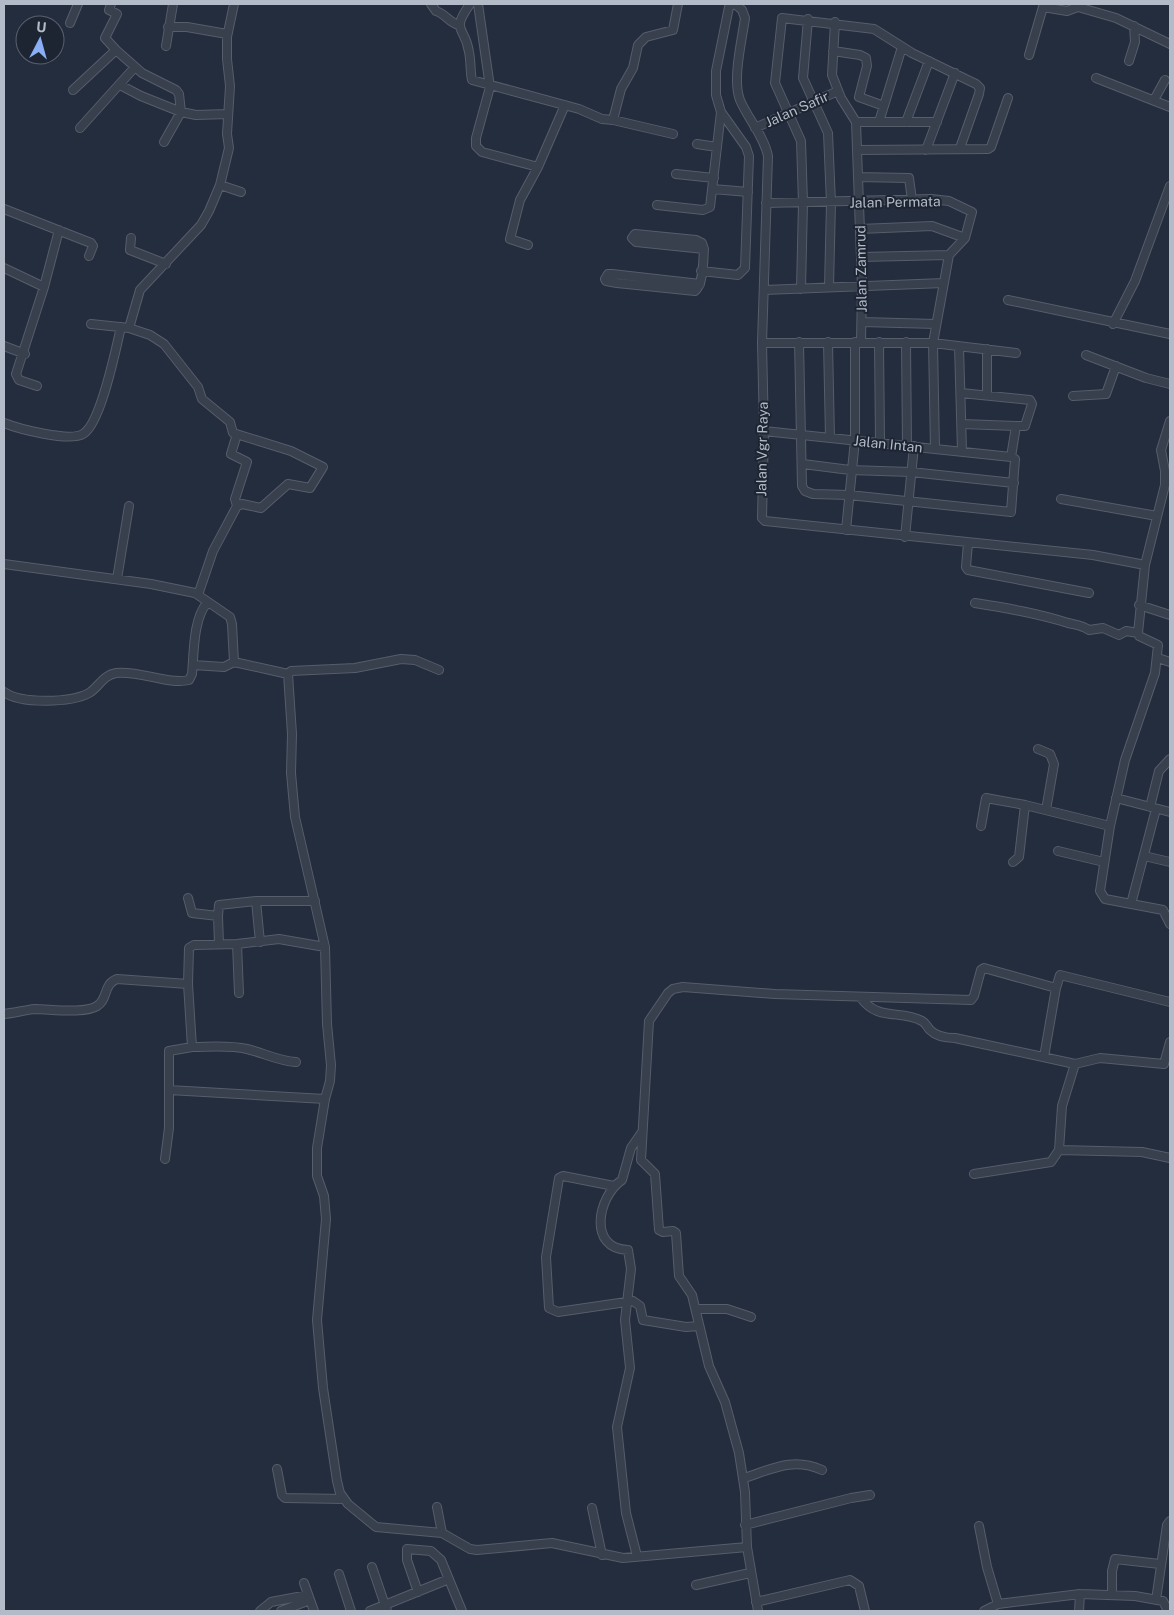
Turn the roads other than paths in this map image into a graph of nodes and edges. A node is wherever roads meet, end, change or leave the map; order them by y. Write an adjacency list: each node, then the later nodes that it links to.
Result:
1 (78, 4): 13 (street)
2 (111, 4): 21 (street)
3 (173, 4): 16 (street)
4 (234, 4): 17 (street)
5 (431, 4): 14 (street)
6 (470, 4): 14 (street)
7 (478, 4): 31 (street)
8 (678, 4): 44 (street)
9 (731, 5): 41 (street); 50 (street, Jalan Vgr Raya)
10 (1043, 5): 15 (street); 23 (street)
11 (808, 19): 12 (street); 36 (street); 43 (street)
12 (836, 22): 20 (street); 22 (street, Jalan Zamrud)
13 (70, 23)
14 (459, 26): 31 (street)
15 (1134, 26): 18 (street); 25 (street)
16 (168, 27): 17 (street); 19 (street)
17 (227, 34): 42 (street)
18 (1170, 44)
19 (166, 46)
20 (902, 47): 24 (street); 38 (street)
21 (116, 50): 26 (street); 32 (street)
22 (833, 51): 33 (street, Jalan Zamrud); 38 (street)
23 (1029, 55)
24 (929, 61): 27 (street); 47 (street)
25 (1129, 61)
26 (135, 68): 30 (street); 40 (street)
27 (955, 73): 48 (street); 55 (street)
28 (1096, 78): 35 (street)
29 (1165, 80): 35 (street)
30 (120, 85): 40 (street); 49 (street)
31 (490, 86): 37 (street); 58 (street)
32 (73, 90)
33 (838, 90): 36 (street, Jalan Safir); 45 (street, Jalan Zamrud)
34 (1008, 98): 55 (street)
35 (1154, 100): 39 (street)
36 (813, 102): 43 (street, Jalan Safir); 71 (street)
37 (565, 106): 44 (street); 58 (street)
38 (884, 106): 46 (street)
39 (1170, 107)
40 (181, 112): 42 (street); 52 (street)
41 (721, 112): 54 (street); 66 (street)
42 (228, 114): 62 (street)
43 (787, 114): 50 (street, Jalan Safir); 70 (street)
44 (613, 120): 51 (street)
45 (856, 122): 46 (street); 56 (street, Jalan Zamrud)
46 (878, 122): 47 (street)
47 (906, 122): 48 (street)
48 (937, 122): 57 (street)
49 (80, 128)
50 (755, 128): 69 (street, Jalan Vgr Raya)
51 (674, 134)
52 (164, 142)
53 (697, 144): 54 (street)
54 (717, 147): 61 (street)
55 (960, 148): 57 (street)
56 (857, 150): 57 (street); 60 (street, Jalan Zamrud)
57 (926, 150)
58 (538, 167): 78 (street)
59 (676, 174): 61 (street)
60 (858, 177): 67 (street); 68 (street, Jalan Zamrud)
61 (714, 178): 64 (street)
62 (220, 185): 65 (street); 83 (street)
63 (1170, 186): 97 (street)
64 (713, 189): 66 (street); 72 (street)
65 (242, 192)
66 (748, 192): 85 (street)
67 (912, 200): 68 (street, Jalan Permata); 77 (street, Jalan Permata)
68 (859, 202): 71 (street, Jalan Permata); 74 (street, Jalan Zamrud)
69 (766, 203): 70 (street, Jalan Permata); 92 (street, Jalan Vgr Raya)
70 (803, 203): 71 (street, Jalan Permata); 91 (street)
71 (831, 203): 90 (street)
72 (657, 205)
73 (4, 209): 75 (street)
74 (860, 229): 77 (street); 82 (street, Jalan Zamrud)
75 (59, 230): 81 (street); 89 (street)
76 (131, 238): 83 (street)
77 (965, 238): 80 (street, Jalan Permata)
78 (528, 244)
79 (704, 249): 79 (street); 85 (street)
80 (949, 255): 82 (street); 86 (street)
81 (89, 256)
82 (861, 256): 88 (street, Jalan Zamrud)
83 (166, 264): 98 (street)
84 (4, 268): 89 (street)
85 (702, 271): 87 (street)
86 (944, 283): 88 (street); 96 (street)
87 (700, 284): 87 (street)
88 (862, 286): 90 (street); 94 (street, Jalan Zamrud)
89 (44, 287): 111 (street)
90 (829, 287): 91 (street)
91 (801, 289): 92 (street)
92 (764, 290): 105 (street, Jalan Vgr Raya)
93 (1008, 300): 97 (street)
94 (862, 322): 96 (street); 102 (street, Jalan Zamrud)
95 (91, 324): 98 (street)
96 (936, 324): 106 (street)
97 (1113, 324): 99 (street)
98 (125, 327): 120 (street); 124 (street)
99 (1170, 334)
100 (799, 342): 101 (street); 105 (street); 125 (street)
101 (828, 342): 102 (street); 126 (street)
102 (858, 342): 103 (street); 127 (street, Jalan Zamrud)
103 (879, 342): 104 (street); 128 (street)
104 (906, 342): 106 (street); 129 (street)
105 (762, 343): 123 (street, Jalan Vgr Raya)
106 (932, 343): 108 (street); 130 (street)
107 (4, 346): 111 (street)
108 (960, 346): 109 (street); 116 (street)
109 (987, 349): 110 (street); 117 (street)
110 (1016, 353)
111 (25, 354): 115 (street)
112 (1086, 355): 113 (street)
113 (1116, 366): 114 (street); 118 (street)
114 (1170, 384)
115 (37, 386)
116 (961, 393): 117 (street); 121 (street)
117 (987, 395): 122 (street)
118 (1073, 396)
119 (1170, 421): 142 (street)
120 (4, 423)
121 (962, 424): 122 (street); 131 (street)
122 (1016, 426): 132 (street)
123 (764, 431): 125 (street, Jalan Intan); 143 (street, Jalan Vgr Raya)
124 (237, 434): 141 (street); 141 (street)
125 (801, 435): 126 (street, Jalan Intan); 133 (street)
126 (830, 438): 127 (street, Jalan Intan)
127 (855, 440): 128 (street, Jalan Intan); 134 (street, Jalan Zamrud)
128 (880, 443): 129 (street, Jalan Intan)
129 (910, 446): 130 (street, Jalan Intan); 135 (street)
130 (935, 449): 131 (street, Jalan Intan)
131 (962, 451): 132 (street, Jalan Intan)
132 (1011, 457): 136 (street)
133 (802, 464): 134 (street); 137 (street)
134 (850, 470): 135 (street); 137 (street, Jalan Zamrud)
135 (911, 472): 136 (street); 139 (street)
136 (1014, 483): 139 (street)
137 (850, 496): 139 (street); 143 (street, Jalan Zamrud)
138 (1061, 499): 142 (street)
139 (908, 501): 144 (street)
140 (130, 506): 148 (street)
141 (237, 506): 150 (street)
142 (1157, 516): 147 (street)
143 (846, 530): 144 (street, Jalan Vgr Raya)
144 (904, 536): 145 (street, Jalan Vgr Raya)
145 (968, 543): 147 (street, Jalan Vgr Raya); 149 (street)
146 (4, 564): 148 (street)
147 (1145, 565): 153 (street)
148 (117, 579): 150 (street)
149 (1089, 593)
150 (198, 595): 151 (street)
151 (207, 603): 157 (street); 159 (street)
152 (974, 603): 155 (street)
153 (1140, 605): 154 (street); 155 (street)
154 (1170, 615)
155 (1138, 633): 156 (street)
156 (1158, 658): 158 (street); 165 (street)
157 (234, 662): 159 (street); 161 (street)
158 (1170, 662)
159 (193, 665): 162 (street)
160 (439, 670): 161 (street)
161 (288, 674): 179 (street)
162 (4, 692)
163 (1038, 749): 168 (street)
164 (1170, 759): 167 (street)
165 (1116, 798): 167 (street); 171 (street)
166 (1025, 805): 168 (street); 170 (street); 174 (street)
167 (1153, 808): 169 (street); 173 (street)
168 (1046, 810): 171 (street)
169 (1170, 812)
170 (980, 826)
171 (1110, 826): 175 (street)
172 (1058, 851): 175 (street)
173 (1144, 856): 176 (street); 180 (street)
174 (1013, 862)
175 (1104, 862): 180 (street)
176 (1170, 862)
177 (188, 898): 181 (street)
178 (256, 901): 179 (street); 181 (street); 183 (street)
179 (315, 901): 186 (street)
180 (1132, 904): 182 (street)
181 (218, 916): 184 (street)
182 (1170, 924)
183 (260, 942): 185 (street); 186 (street)
184 (219, 944): 185 (street); 187 (street)
185 (237, 944): 189 (street)
186 (325, 947): 200 (street)
187 (188, 984): 192 (street); 194 (street)
188 (1056, 988): 190 (street); 191 (street); 195 (street)
189 (238, 993)
190 (861, 998): 195 (street); 201 (street)
191 (1170, 1002)
192 (4, 1014)
193 (1170, 1042): 197 (street)
194 (192, 1047): 196 (street); 199 (street)
195 (1044, 1057): 198 (street)
196 (296, 1062)
197 (1168, 1063): 198 (street)
198 (1075, 1064): 202 (street)
199 (169, 1090): 200 (street); 204 (street)
200 (325, 1098): 215 (street)
201 (643, 1131): 206 (street); 208 (street)
202 (1059, 1150): 203 (street); 205 (street)
203 (1170, 1158)
204 (166, 1159)
205 (974, 1174)
206 (614, 1186): 207 (street); 207 (street)
207 (629, 1301): 210 (street); 224 (street)
208 (696, 1309): 209 (street); 210 (street)
209 (751, 1317)
210 (700, 1326): 213 (street)
211 (277, 1469): 215 (street)
212 (822, 1470): 213 (street)
213 (744, 1478): 219 (street)
214 (870, 1495): 219 (street)
215 (344, 1499): 221 (street)
216 (437, 1506): 221 (street)
217 (592, 1508): 223 (street)
218 (1170, 1521): 225 (street)
219 (745, 1525): 222 (street)
220 (979, 1526): 238 (street)
221 (442, 1534): 223 (street)
222 (747, 1548): 224 (street); 227 (street)
223 (602, 1555): 224 (street)
224 (637, 1556)
225 (1160, 1564): 234 (street); 236 (street)
226 (372, 1567): 239 (street)
227 (750, 1573): 231 (street); 237 (street)
228 (339, 1574): 243 (street)
229 (449, 1579): 232 (street); 232 (street); 245 (street)
230 (304, 1583): 235 (street)
231 (696, 1586)
232 (418, 1592): 239 (street)
233 (1080, 1594): 234 (street); 238 (street); 249 (street)
234 (1112, 1594): 236 (street)
235 (309, 1597): 240 (street); 241 (street); 242 (street)
236 (1156, 1600): 250 (street)
237 (756, 1602): 246 (street); 247 (street)
238 (998, 1604): 248 (street)
239 (386, 1608): 244 (street)
240 (260, 1611)
241 (281, 1611)
242 (314, 1611)
243 (351, 1611)
244 (370, 1611)
245 (462, 1611)
246 (758, 1611)
247 (865, 1611)
248 (984, 1611)
249 (1079, 1611)
250 (1168, 1611)

